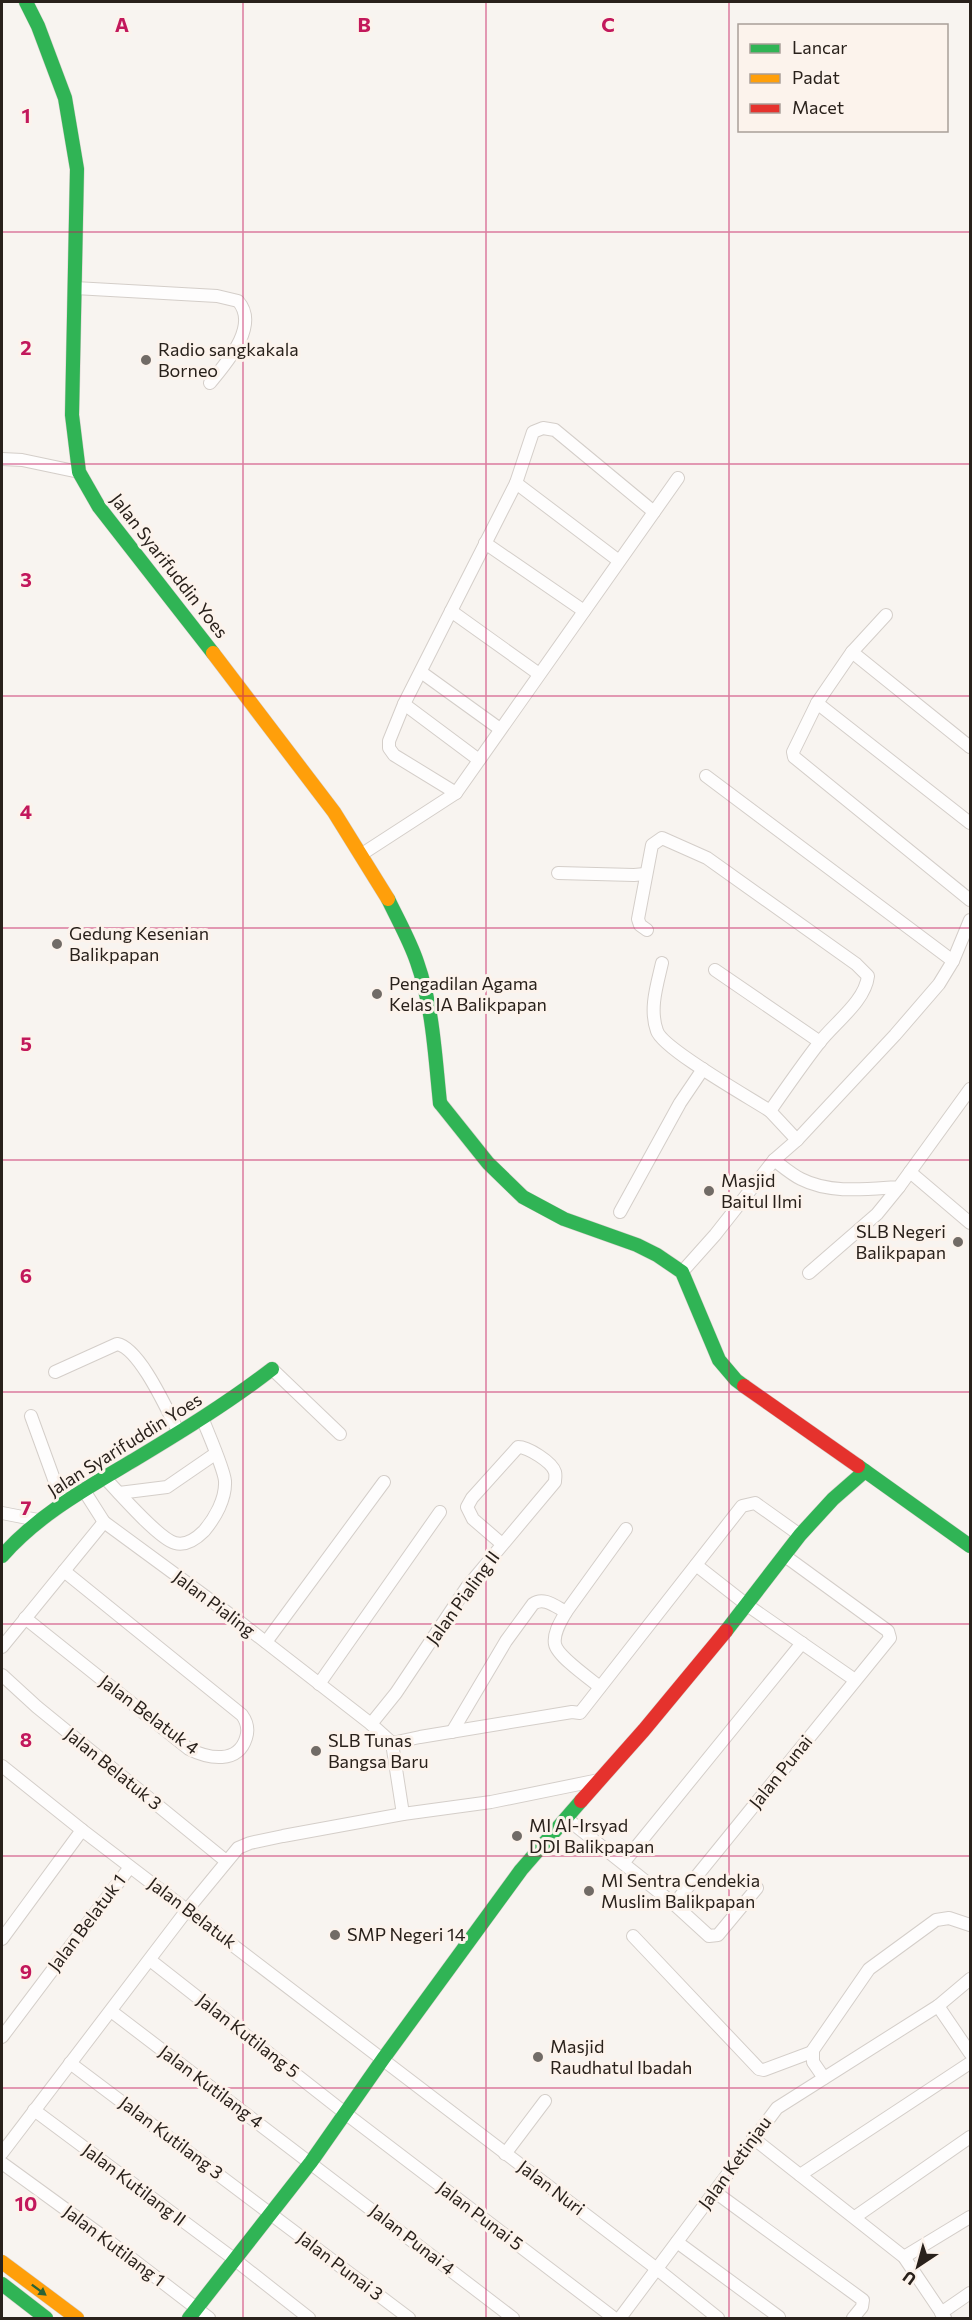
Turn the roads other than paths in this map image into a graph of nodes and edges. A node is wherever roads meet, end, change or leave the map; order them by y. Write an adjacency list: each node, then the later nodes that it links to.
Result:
1 (26, 2): 2 (main road, Jalan Syarifuddin Yoes)
2 (75, 288): 3 (street); 5 (main road, Jalan Syarifuddin Yoes)
3 (210, 384)
4 (2, 459): 5 (street)
5 (79, 472): 25 (main road, Jalan Syarifuddin Yoes)
6 (678, 478): 8 (street)
7 (516, 483): 8 (street); 9 (street); 10 (street)
8 (654, 512): 10 (street)
9 (485, 543): 11 (street); 12 (street)
10 (619, 561): 11 (street)
11 (584, 611): 16 (street)
12 (451, 612): 15 (street); 16 (street)
13 (886, 615): 14 (street)
14 (852, 652): 17 (street); 20 (street)
15 (421, 672): 18 (street); 19 (street)
16 (539, 674): 19 (street)
17 (817, 703): 24 (street); 28 (street)
18 (404, 704): 21 (street); 23 (street)
19 (500, 729): 21 (street)
20 (970, 747)
21 (478, 760): 23 (street)
22 (706, 776): 31 (street)
23 (456, 793): 25 (street)
24 (970, 823)
25 (362, 854): 44 (main road, Jalan Syarifuddin Yoes)
26 (558, 873): 27 (street)
27 (645, 874): 30 (street); 34 (street)
28 (970, 900)
29 (970, 920): 31 (street)
30 (647, 930)
31 (953, 961): 38 (street)
32 (662, 963): 35 (street)
33 (715, 970): 34 (street)
34 (820, 1041): 37 (street)
35 (703, 1069): 37 (street); 42 (street)
36 (970, 1089): 40 (street)
37 (770, 1111): 38 (street)
38 (797, 1140): 39 (street)
39 (774, 1160): 41 (street); 44 (street)
40 (910, 1172): 41 (street); 43 (street)
41 (899, 1187): 45 (street)
42 (620, 1212)
43 (970, 1223)
44 (682, 1272): 53 (main road)
45 (809, 1273)
46 (272, 1369): 49 (main road, Jalan Syarifuddin Yoes); 51 (street)
47 (55, 1372): 50 (street)
48 (32, 1416): 58 (street)
49 (203, 1420): 50 (main road, Jalan Syarifuddin Yoes); 52 (street)
50 (179, 1433): 54 (main road, Jalan Syarifuddin Yoes)
51 (340, 1434)
52 (215, 1454): 57 (street); 57 (street)
53 (865, 1471): 64 (main road); 66 (main road)
54 (104, 1477): 56 (main road, Jalan Syarifuddin Yoes); 57 (street)
55 (384, 1482): 74 (street)
56 (83, 1490): 58 (main road, Jalan Syarifuddin Yoes); 62 (street, Jalan Pialing)
57 (118, 1493)
58 (63, 1504): 61 (main road, Jalan Syarifuddin Yoes)
59 (440, 1512): 79 (street)
60 (2, 1513): 61 (street)
61 (38, 1520): 67 (main road, Jalan Syarifuddin Yoes)
62 (105, 1522): 70 (street); 74 (street, Jalan Pialing)
63 (626, 1529): 72 (street)
64 (800, 1535): 68 (main road); 69 (street)
65 (502, 1544): 65 (street, Jalan Pialing II); 81 (street, Jalan Pialing II)
66 (970, 1546)
67 (2, 1556)
68 (785, 1556): 71 (main road); 78 (street, Jalan Punai)
69 (696, 1565): 71 (street); 80 (street)
70 (64, 1571): 73 (street); 73 (street, Jalan Belatuk 4)
71 (747, 1605): 75 (street); 85 (main road)
72 (566, 1612): 80 (street); 82 (street)
73 (25, 1618): 76 (street)
74 (266, 1642): 79 (street, Jalan Pialing)
75 (802, 1643): 78 (street); 90 (street)
76 (2, 1647)
77 (2, 1675): 89 (street, Jalan Belatuk 3)
78 (855, 1680): 93 (street, Jalan Punai)
79 (319, 1684): 81 (street, Jalan Pialing)
80 (600, 1687): 82 (street)
81 (371, 1724): 83 (street, Jalan Pialing)
82 (452, 1732): 83 (street)
83 (392, 1743): 86 (street)
84 (2, 1766): 88 (street, Jalan Belatuk)
85 (599, 1780): 86 (street); 87 (main road)
86 (403, 1814): 89 (street)
87 (566, 1818): 90 (street); 105 (main road)
88 (82, 1830): 91 (street, Jalan Belatuk); 97 (street)
89 (226, 1861): 94 (street)
90 (624, 1862): 93 (street)
91 (130, 1867): 94 (street, Jalan Belatuk); 102 (street, Jalan Belatuk 1)
92 (758, 1888): 93 (street)
93 (674, 1904)
94 (187, 1910): 98 (street); 105 (street, Jalan Belatuk)
95 (970, 1925): 103 (street)
96 (633, 1936): 103 (street)
97 (2, 1939)
98 (150, 1960): 101 (street); 111 (street, Jalan Kutilang 5)
99 (970, 1979): 100 (street, Jalan Ketinjau)
100 (938, 2006): 104 (street); 108 (street, Jalan Ketinjau)
101 (111, 2011): 106 (street); 116 (street, Jalan Kutilang 4)
102 (2, 2037)
103 (812, 2052): 108 (street)
104 (970, 2053)
105 (382, 2059): 111 (main road); 115 (street, Jalan Nuri)
106 (70, 2062): 110 (street); 120 (street, Jalan Kutilang 3)
107 (970, 2063): 118 (street)
108 (824, 2078): 112 (street, Jalan Ketinjau)
109 (545, 2101): 115 (street)
110 (34, 2110): 114 (street); 125 (street, Jalan Kutilang II)
111 (345, 2113): 116 (main road); 142 (street, Jalan Punai 5)
112 (753, 2138): 118 (street); 119 (street, Jalan Ketinjau)
113 (970, 2138): 121 (street)
114 (2, 2153)
115 (505, 2154): 127 (street, Jalan Nuri)
116 (311, 2162): 120 (main road); 141 (street, Jalan Punai 4)
117 (2, 2163): 132 (street, Jalan Kutilang 1)
118 (800, 2175): 121 (street)
119 (715, 2192): 123 (street, Jalan Ketinjau); 144 (street)
120 (272, 2214): 125 (main road); 140 (street, Jalan Punai 3)
121 (855, 2217): 124 (street)
122 (970, 2217): 124 (street)
123 (677, 2242): 127 (street, Jalan Ketinjau); 135 (street)
124 (904, 2257): 134 (street)
125 (234, 2259): 132 (main road); 139 (street, Jalan Kutilang II)
126 (2, 2262): 137 (main road, one-way to 137)
127 (657, 2269): 133 (street, Jalan Nuri); 143 (street, Jalan Ketinjau)
128 (2, 2284): 131 (main road)
129 (970, 2293): 134 (street)
130 (2, 2296): 131 (main road)
131 (17, 2296): 136 (main road)
132 (192, 2314): 138 (street, Jalan Kutilang 1)
133 (710, 2316)
134 (943, 2316)
135 (779, 2317)
136 (46, 2319)
137 (77, 2319)
138 (209, 2319)
139 (309, 2319)
140 (409, 2319)
141 (513, 2319)
142 (614, 2319)
143 (620, 2319)
144 (853, 2319)

